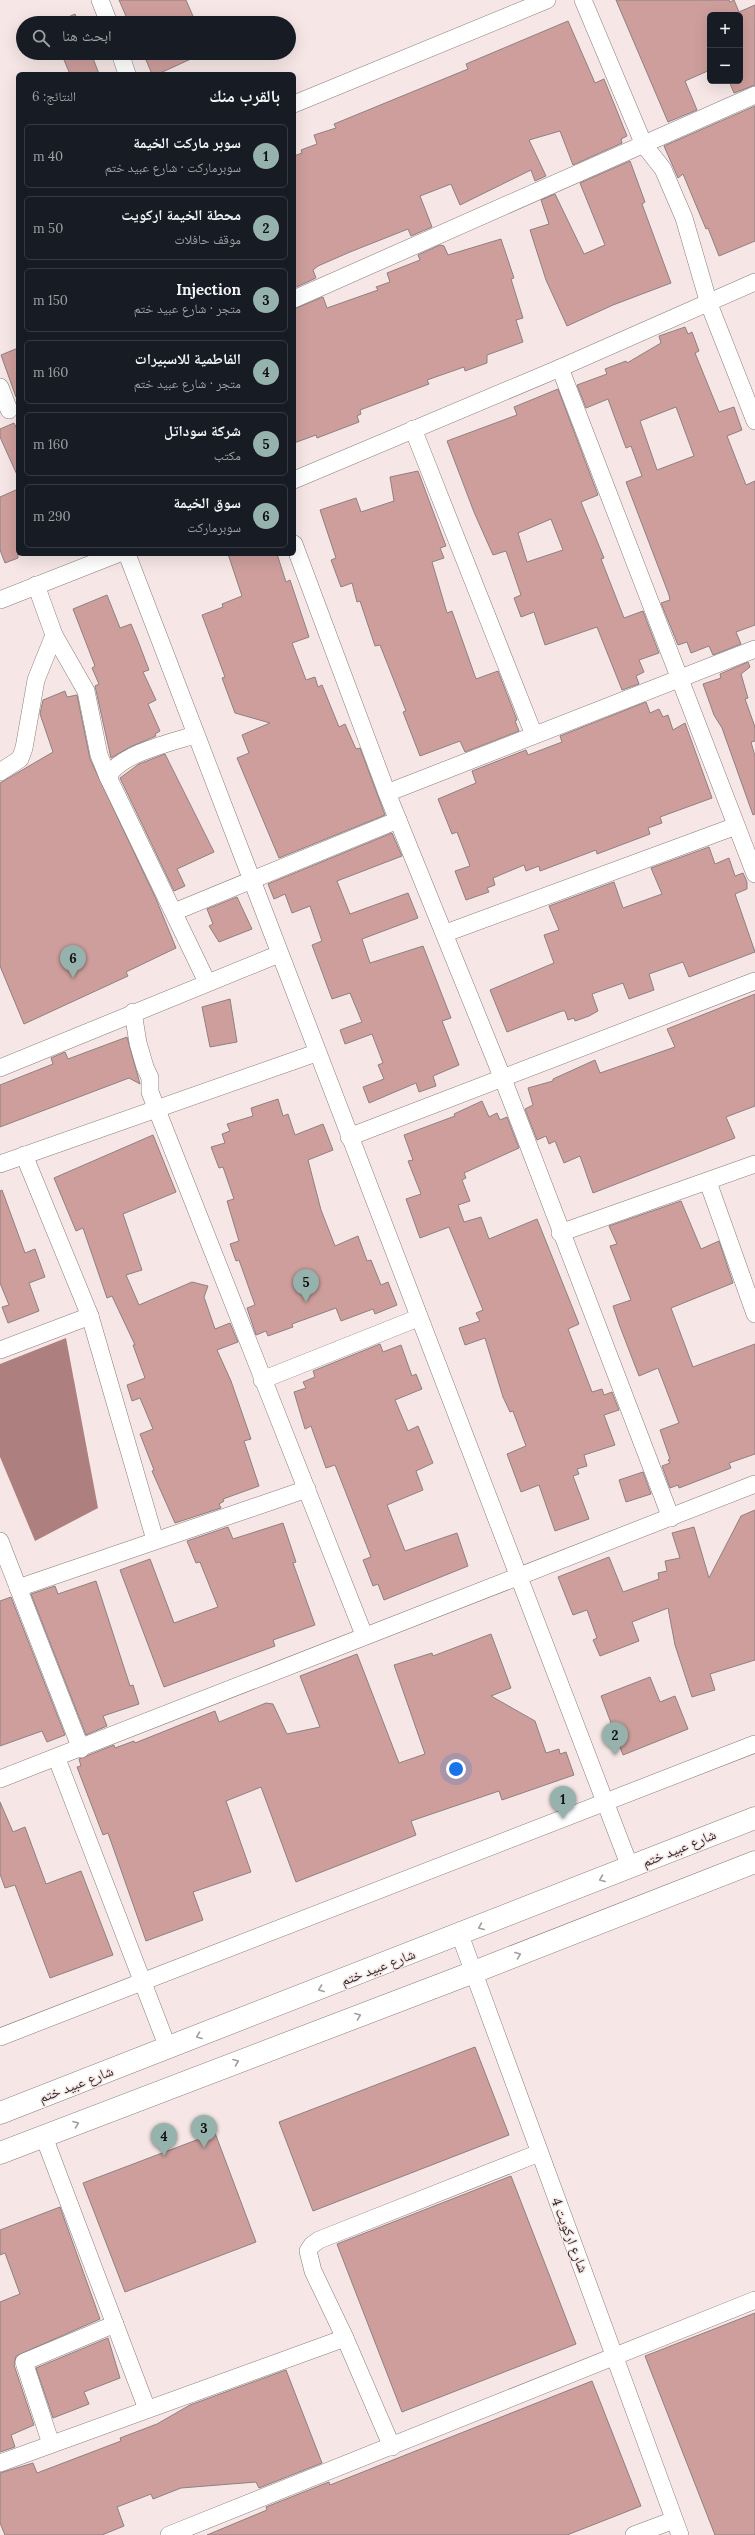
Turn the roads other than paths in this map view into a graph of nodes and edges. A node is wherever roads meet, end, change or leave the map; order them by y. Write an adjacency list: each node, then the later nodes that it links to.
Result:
1 (100, 0): 4 (street)
2 (547, 0): 8 (street)
3 (583, 0): 9 (street)
4 (106, 16)
5 (122, 60): 6 (street)
6 (126, 72)
7 (755, 95): 9 (street)
8 (296, 103)
9 (644, 145): 11 (street); 12 (street)
10 (755, 282): 12 (street)
11 (296, 298)
12 (709, 304): 13 (street); 16 (street)
13 (560, 368): 17 (street); 26 (street)
14 (0, 387): 15 (street)
15 (9, 410)
16 (755, 421)
17 (413, 429): 18 (street); 28 (street)
18 (296, 478)
19 (296, 549): 31 (street)
20 (111, 556): 22 (street)
21 (128, 556): 27 (street)
22 (36, 585): 23 (street); 24 (street)
23 (0, 600)
24 (54, 635): 29 (street); 30 (street)
25 (755, 649): 26 (street)
26 (680, 678): 28 (street); 33 (street)
27 (195, 735): 30 (street); 35 (street)
28 (534, 735): 31 (street)
29 (0, 772)
30 (108, 776): 36 (street)
31 (387, 793): 32 (street)
32 (398, 820): 35 (street); 37 (street)
33 (736, 826): 34 (street); 37 (street)
34 (755, 874)
35 (251, 880): 36 (street); 38 (street)
36 (174, 912): 40 (street)
37 (446, 933): 44 (street)
38 (279, 954): 40 (street); 42 (street)
39 (755, 981): 44 (street)
40 (207, 982): 41 (street)
41 (132, 1012): 43 (street); 45 (street)
42 (316, 1053): 45 (street); 46 (street)
43 (0, 1068)
44 (503, 1079): 46 (street); 51 (street)
45 (157, 1110): 47 (street); 56 (street)
46 (349, 1137): 54 (street)
47 (24, 1155): 48 (street); 53 (street)
48 (0, 1164)
49 (755, 1164): 50 (street)
50 (708, 1182): 51 (street); 52 (street)
51 (560, 1233): 59 (street)
52 (755, 1314)
53 (90, 1316): 55 (street); 60 (street)
54 (418, 1318): 56 (street); 62 (street)
55 (0, 1350)
56 (262, 1380): 58 (street)
57 (755, 1484): 59 (street)
58 (307, 1489): 60 (street); 64 (street)
59 (671, 1518): 62 (street)
60 (155, 1540): 63 (street)
61 (0, 1541): 63 (street)
62 (518, 1578): 64 (street); 69 (street)
63 (18, 1588): 66 (street)
64 (364, 1635): 66 (street)
65 (755, 1744): 69 (street)
66 (81, 1749): 67 (street)
67 (57, 1759): 68 (street); 75 (street)
68 (0, 1779)
69 (606, 1803): 72 (street); 75 (street)
70 (755, 1818): 72 (main road, شارع عبيد ختم)
71 (755, 1862): 74 (main road, one-way to 71)
72 (630, 1867): 73 (main road, شارع عبيد ختم, one-way to 73)
73 (460, 1935): 74 (street, شارع اركويت 4); 77 (main road, شارع عبيد ختم, one-way to 77)
74 (474, 1972): 79 (main road, one-way to 74); 81 (street, شارع اركويت 4)
75 (141, 1980): 76 (street); 77 (street)
76 (0, 2037)
77 (168, 2048): 78 (main road, شارع عبيد ختم)
78 (0, 2113)
79 (44, 2137): 80 (main road); 83 (street)
80 (0, 2153)
81 (539, 2153): 84 (street); 85 (street, شارع اركويت 4)
82 (755, 2300): 85 (street)
83 (115, 2324): 86 (street); 87 (street)
84 (345, 2338): 86 (street); 88 (street)
85 (617, 2358): 88 (street); 90 (street, شارع اركويت 4)
86 (147, 2409): 87 (street)
87 (51, 2444): 89 (street)
88 (392, 2447): 91 (street)
89 (0, 2463)
90 (677, 2527): 92 (street)
91 (169, 2535)
92 (634, 2535)

